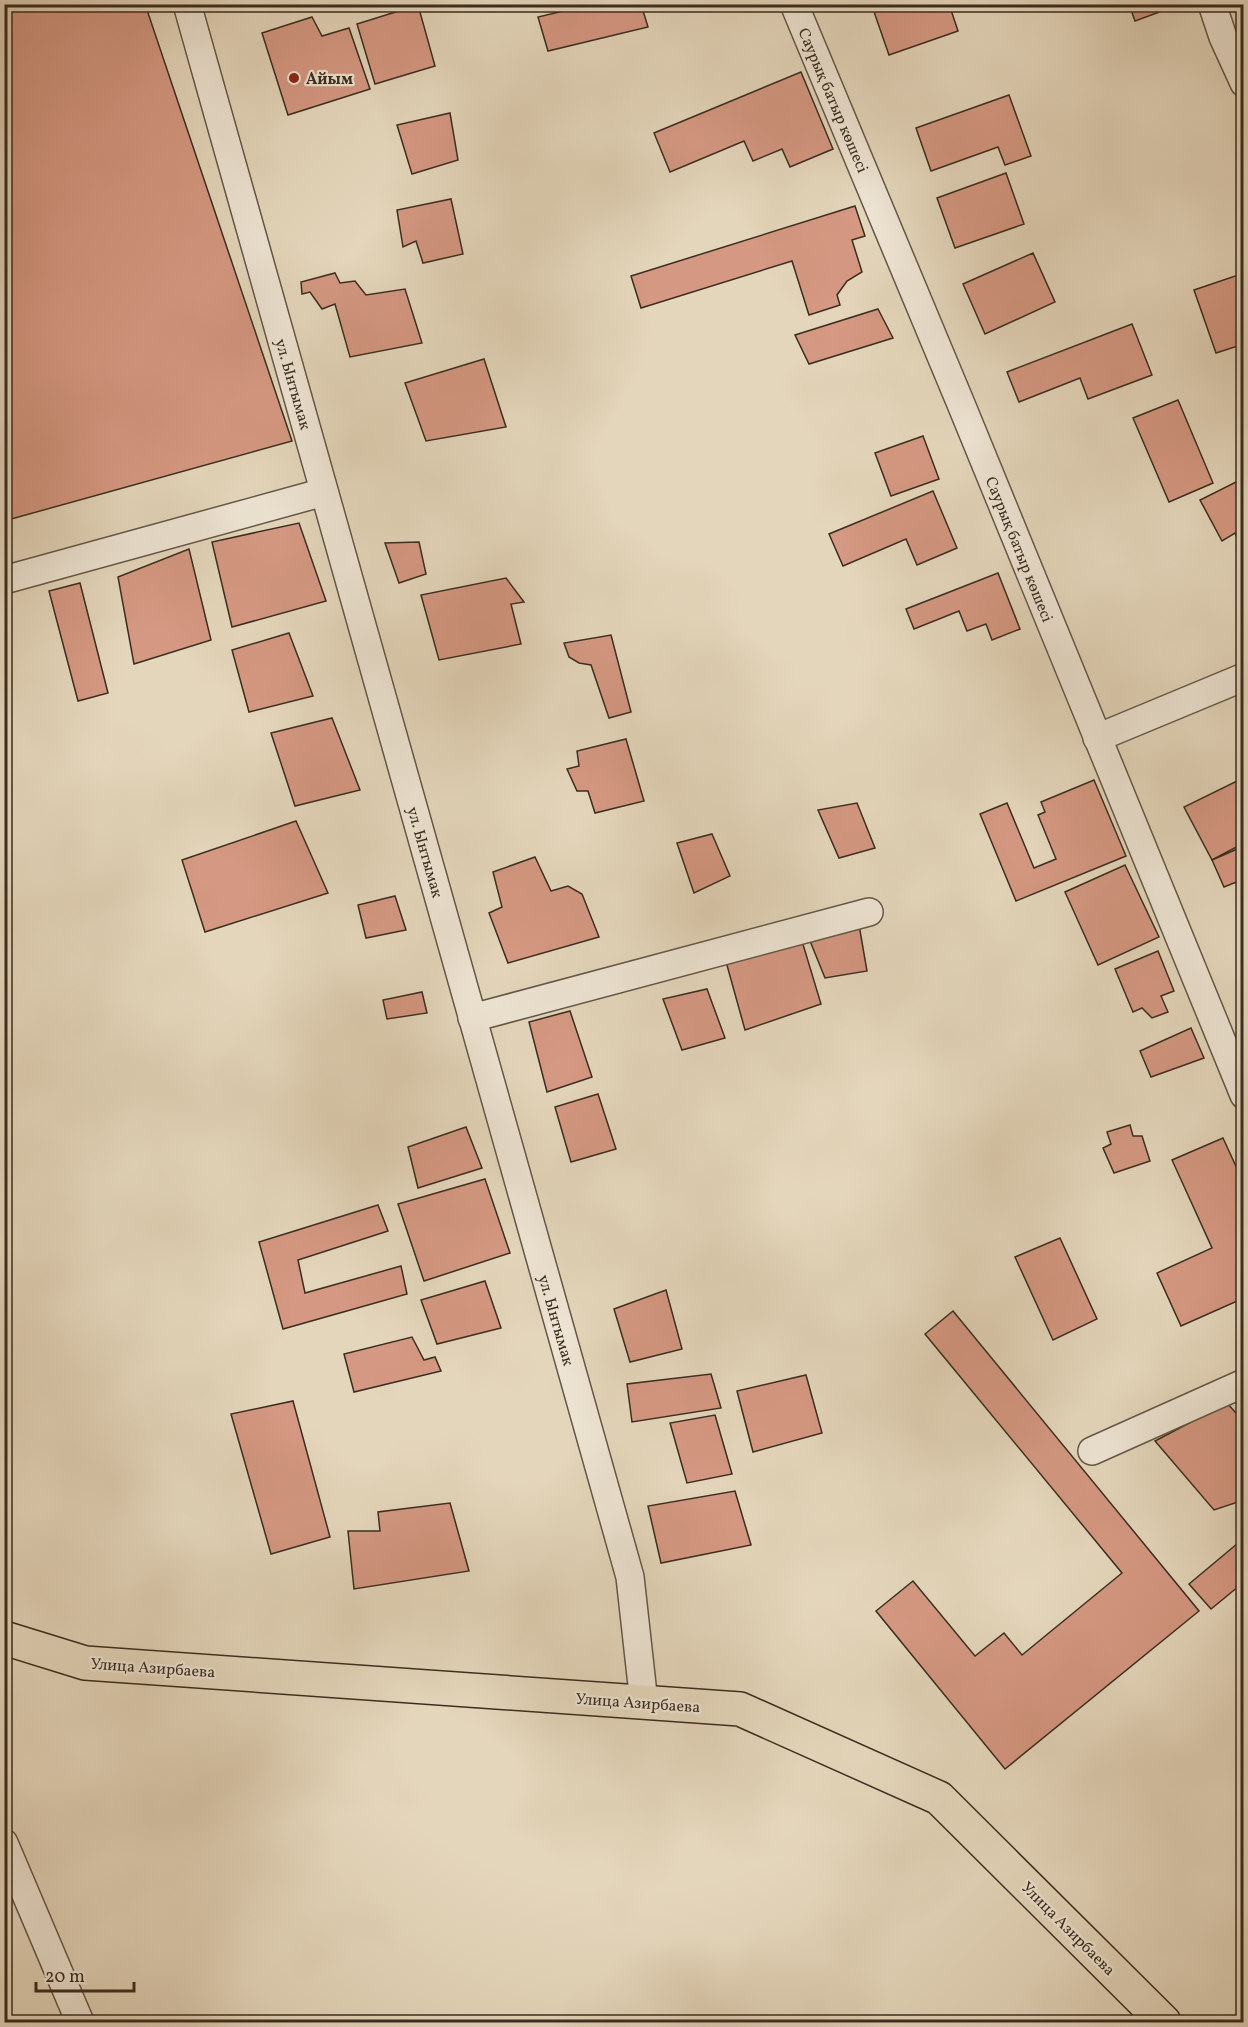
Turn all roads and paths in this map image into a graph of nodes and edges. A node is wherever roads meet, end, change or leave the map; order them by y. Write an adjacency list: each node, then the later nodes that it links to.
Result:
1 (187, 4): 5 (street, ул. Ынтымак)
2 (794, 4): 8 (street, Саурық батыр көшесі)
3 (1212, 4): 4 (street)
4 (1244, 83)
5 (324, 492): 6 (street); 10 (street, ул. Ынтымак)
6 (4, 580)
7 (1244, 677): 8 (street)
8 (1098, 738): 11 (street, Саурық батыр көшесі)
9 (869, 912): 10 (street)
10 (472, 1018): 15 (street, ул. Ынтымак)
11 (1244, 1095)
12 (1244, 1383): 13 (street)
13 (1092, 1451)
14 (4, 1638): 15 (main road, Улица Азирбаева)
15 (644, 1703): 18 (main road, Улица Азирбаева)
16 (4, 1843): 17 (street)
17 (80, 2022)
18 (1164, 2022)

